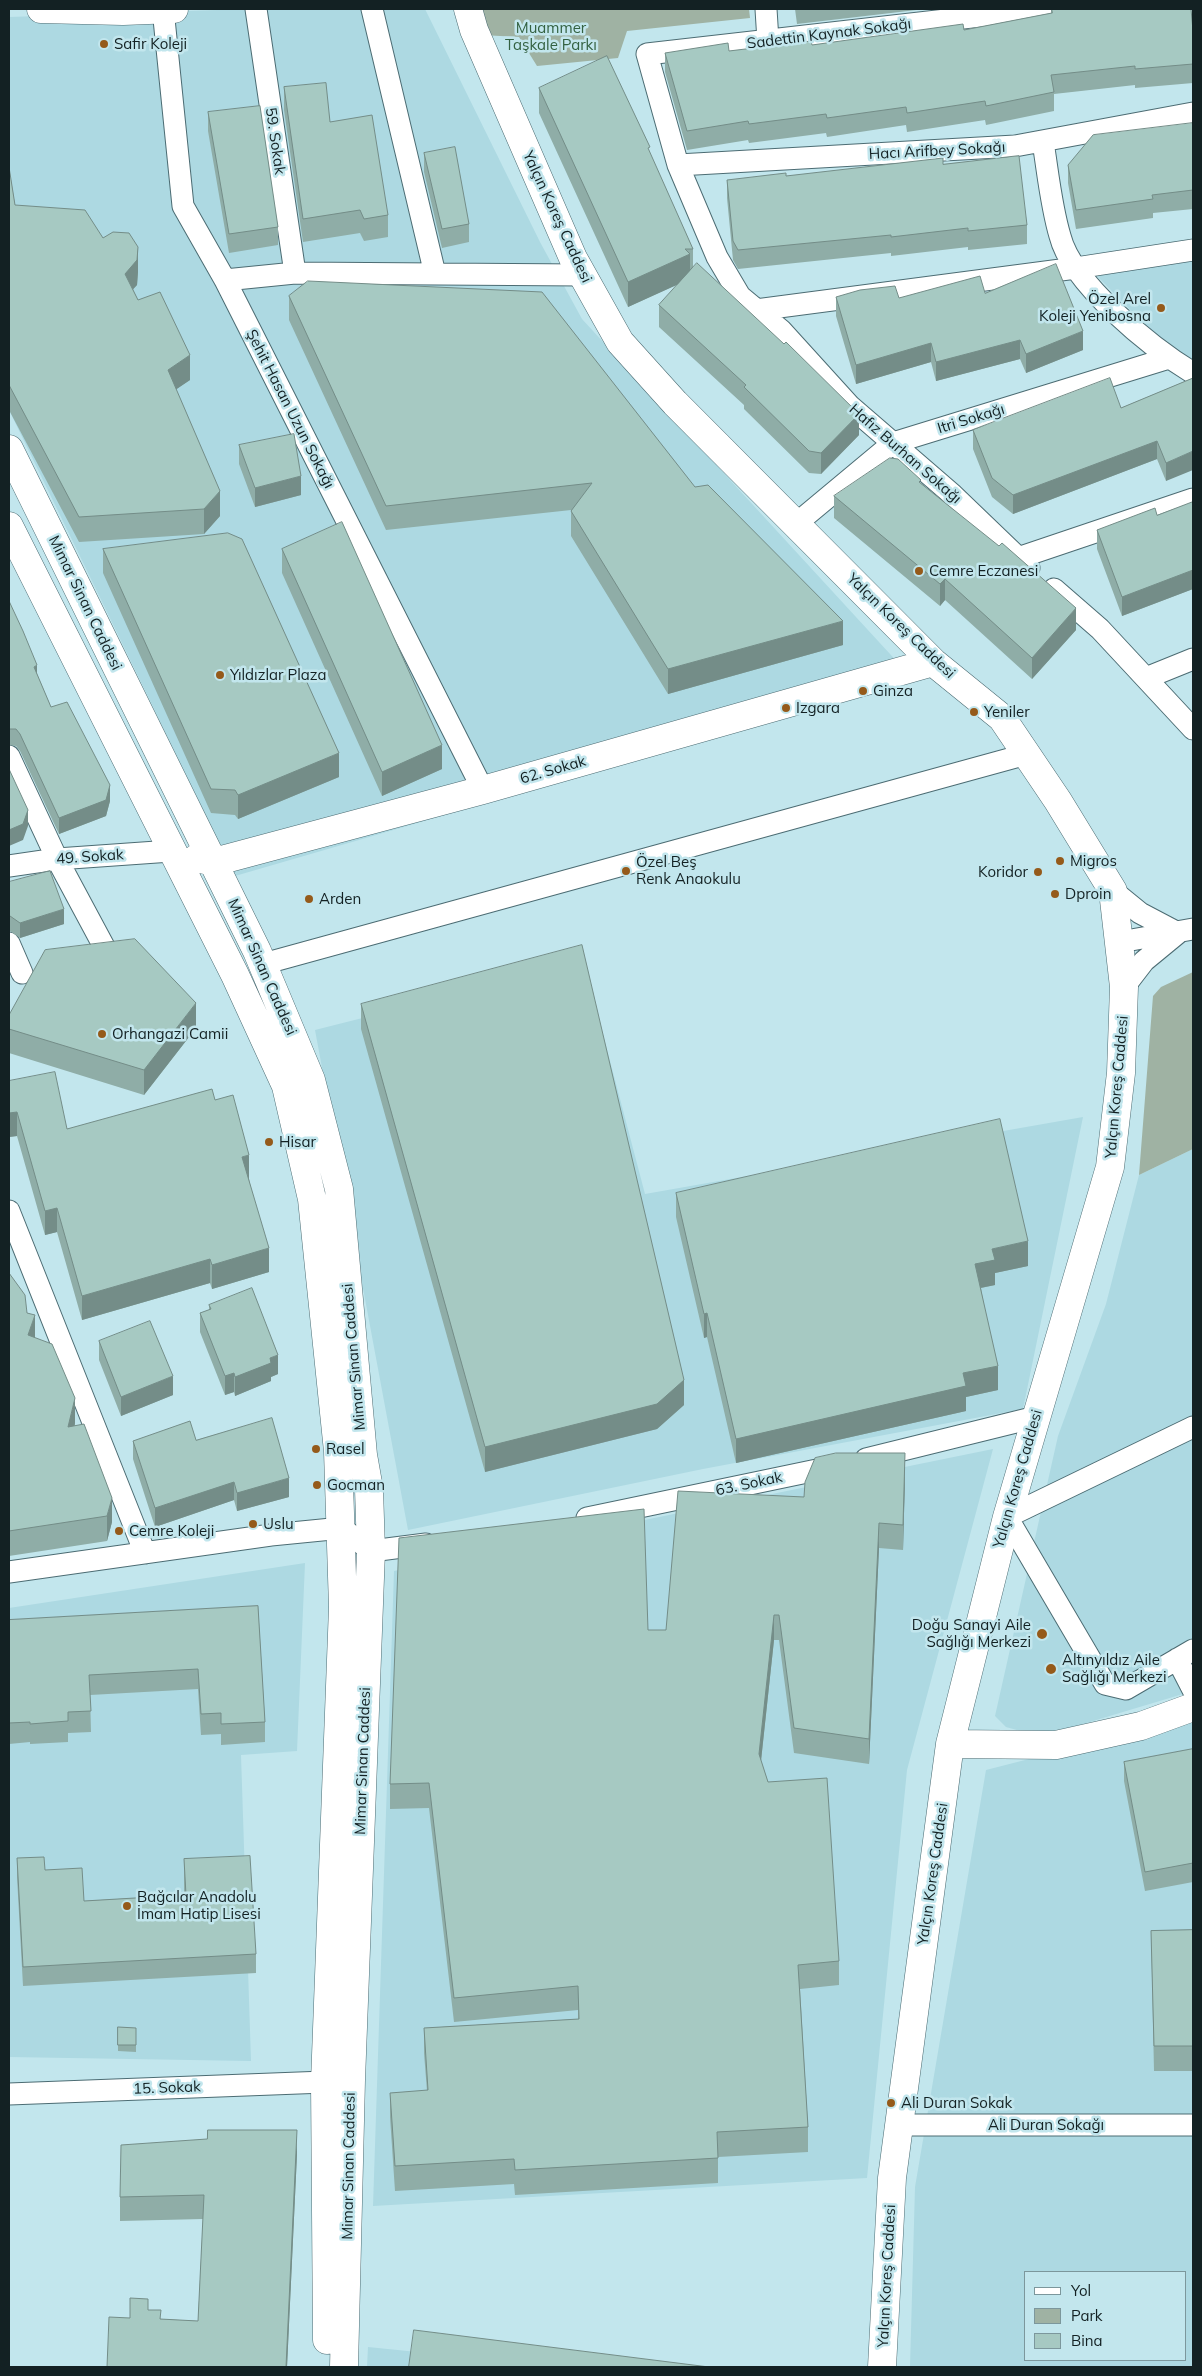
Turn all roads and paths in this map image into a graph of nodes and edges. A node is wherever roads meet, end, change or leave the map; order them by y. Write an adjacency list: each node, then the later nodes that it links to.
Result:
1 (41, 9): 2 (main road)
2 (163, 9): 3 (main road); 19 (street, Şehit Hasan Uzun Sokağı)
3 (174, 9)
4 (256, 9): 16 (street, 59. Sokak)
5 (372, 9): 17 (street)
6 (468, 9): 18 (main road, Yalçın Koreş Caddesi)
7 (766, 9): 9 (street)
8 (1042, 9): 9 (street, Sadettin Kaynak Sokağı)
9 (768, 41): 10 (street, Sadettin Kaynak Sokağı)
10 (647, 54): 13 (street, Hafız Burhan Sokağı)
11 (1193, 113): 12 (street, Hacı Arifbey Sokağı)
12 (1043, 142): 13 (street, Hacı Arifbey Sokağı); 15 (street)
13 (678, 165): 20 (street, Hafız Burhan Sokağı)
14 (1193, 250): 15 (street)
15 (1076, 268): 20 (street); 21 (street)
16 (295, 273): 17 (street); 19 (street)
17 (435, 274): 18 (street)
18 (583, 275): 26 (main road, Yalçın Koreş Caddesi)
19 (225, 280): 35 (street, Şehit Hasan Uzun Sokağı)
20 (756, 310): 23 (street, Hafız Burhan Sokağı)
21 (1169, 358): 22 (street); 23 (street, Itri Sokağı)
22 (1193, 373)
23 (893, 443): 26 (street, Itri Sokağı); 28 (street, Hafız Burhan Sokağı)
24 (9, 449): 38 (main road, Mimar Sinan Caddesi)
25 (1193, 499): 28 (street)
26 (797, 523): 30 (main road, Yalçın Koreş Caddesi)
27 (9, 526): 36 (main road, Mimar Sinan Caddesi)
28 (1018, 558): 31 (street, Hafız Burhan Sokağı)
29 (1193, 658): 31 (street)
30 (933, 662): 33 (main road, Yalçın Koreş Caddesi); 35 (main road, 62. Sokak)
31 (1146, 678): 32 (street, Hafız Burhan Sokağı)
32 (1193, 729)
33 (1026, 754): 40 (main road, Yalçın Koreş Caddesi); 45 (street)
34 (9, 756): 37 (street)
35 (483, 790): 38 (main road, 62. Sokak)
36 (172, 851): 37 (street, 49. Sokak); 38 (main road, 62. Sokak); 53 (main road, Mimar Sinan Caddesi)
37 (57, 859): 39 (street, 49. Sokak); 44 (street)
38 (214, 862): 45 (main road, Mimar Sinan Caddesi)
39 (9, 866)
40 (1113, 891): 41 (street); 42 (main road, Yalçın Koreş Caddesi)
41 (1186, 931): 42 (street); 47 (street)
42 (1120, 942): 47 (main road, Yalçın Koreş Caddesi)
43 (9, 943): 46 (street)
44 (109, 956)
45 (263, 964): 55 (main road, Mimar Sinan Caddesi)
46 (22, 973)
47 (1124, 987): 49 (main road, Yalçın Koreş Caddesi)
48 (9, 1210): 56 (street)
49 (1036, 1417): 51 (main road, Yalçın Koreş Caddesi); 52 (street, 63. Sokak)
50 (1193, 1427): 51 (street)
51 (1006, 1516): 58 (street); 61 (main road, Yalçın Koreş Caddesi)
52 (568, 1521)
53 (342, 1528): 55 (street); 56 (street); 62 (main road, Mimar Sinan Caddesi)
54 (444, 1541): 55 (street)
55 (371, 1551): 67 (main road, Mimar Sinan Caddesi)
56 (145, 1553): 57 (street)
57 (9, 1572)
58 (1185, 1654): 59 (street)
59 (1193, 1690)
60 (1193, 1707): 61 (main road)
61 (950, 1744): 64 (main road, Yalçın Koreş Caddesi)
62 (325, 2082): 63 (street, 15. Sokak); 66 (main road, Mimar Sinan Caddesi)
63 (9, 2094)
64 (899, 2124): 65 (street, Ali Duran Sokağı); 68 (main road, Yalçın Koreş Caddesi)
65 (1193, 2125)
66 (326, 2367)
67 (344, 2367)
68 (882, 2367)

